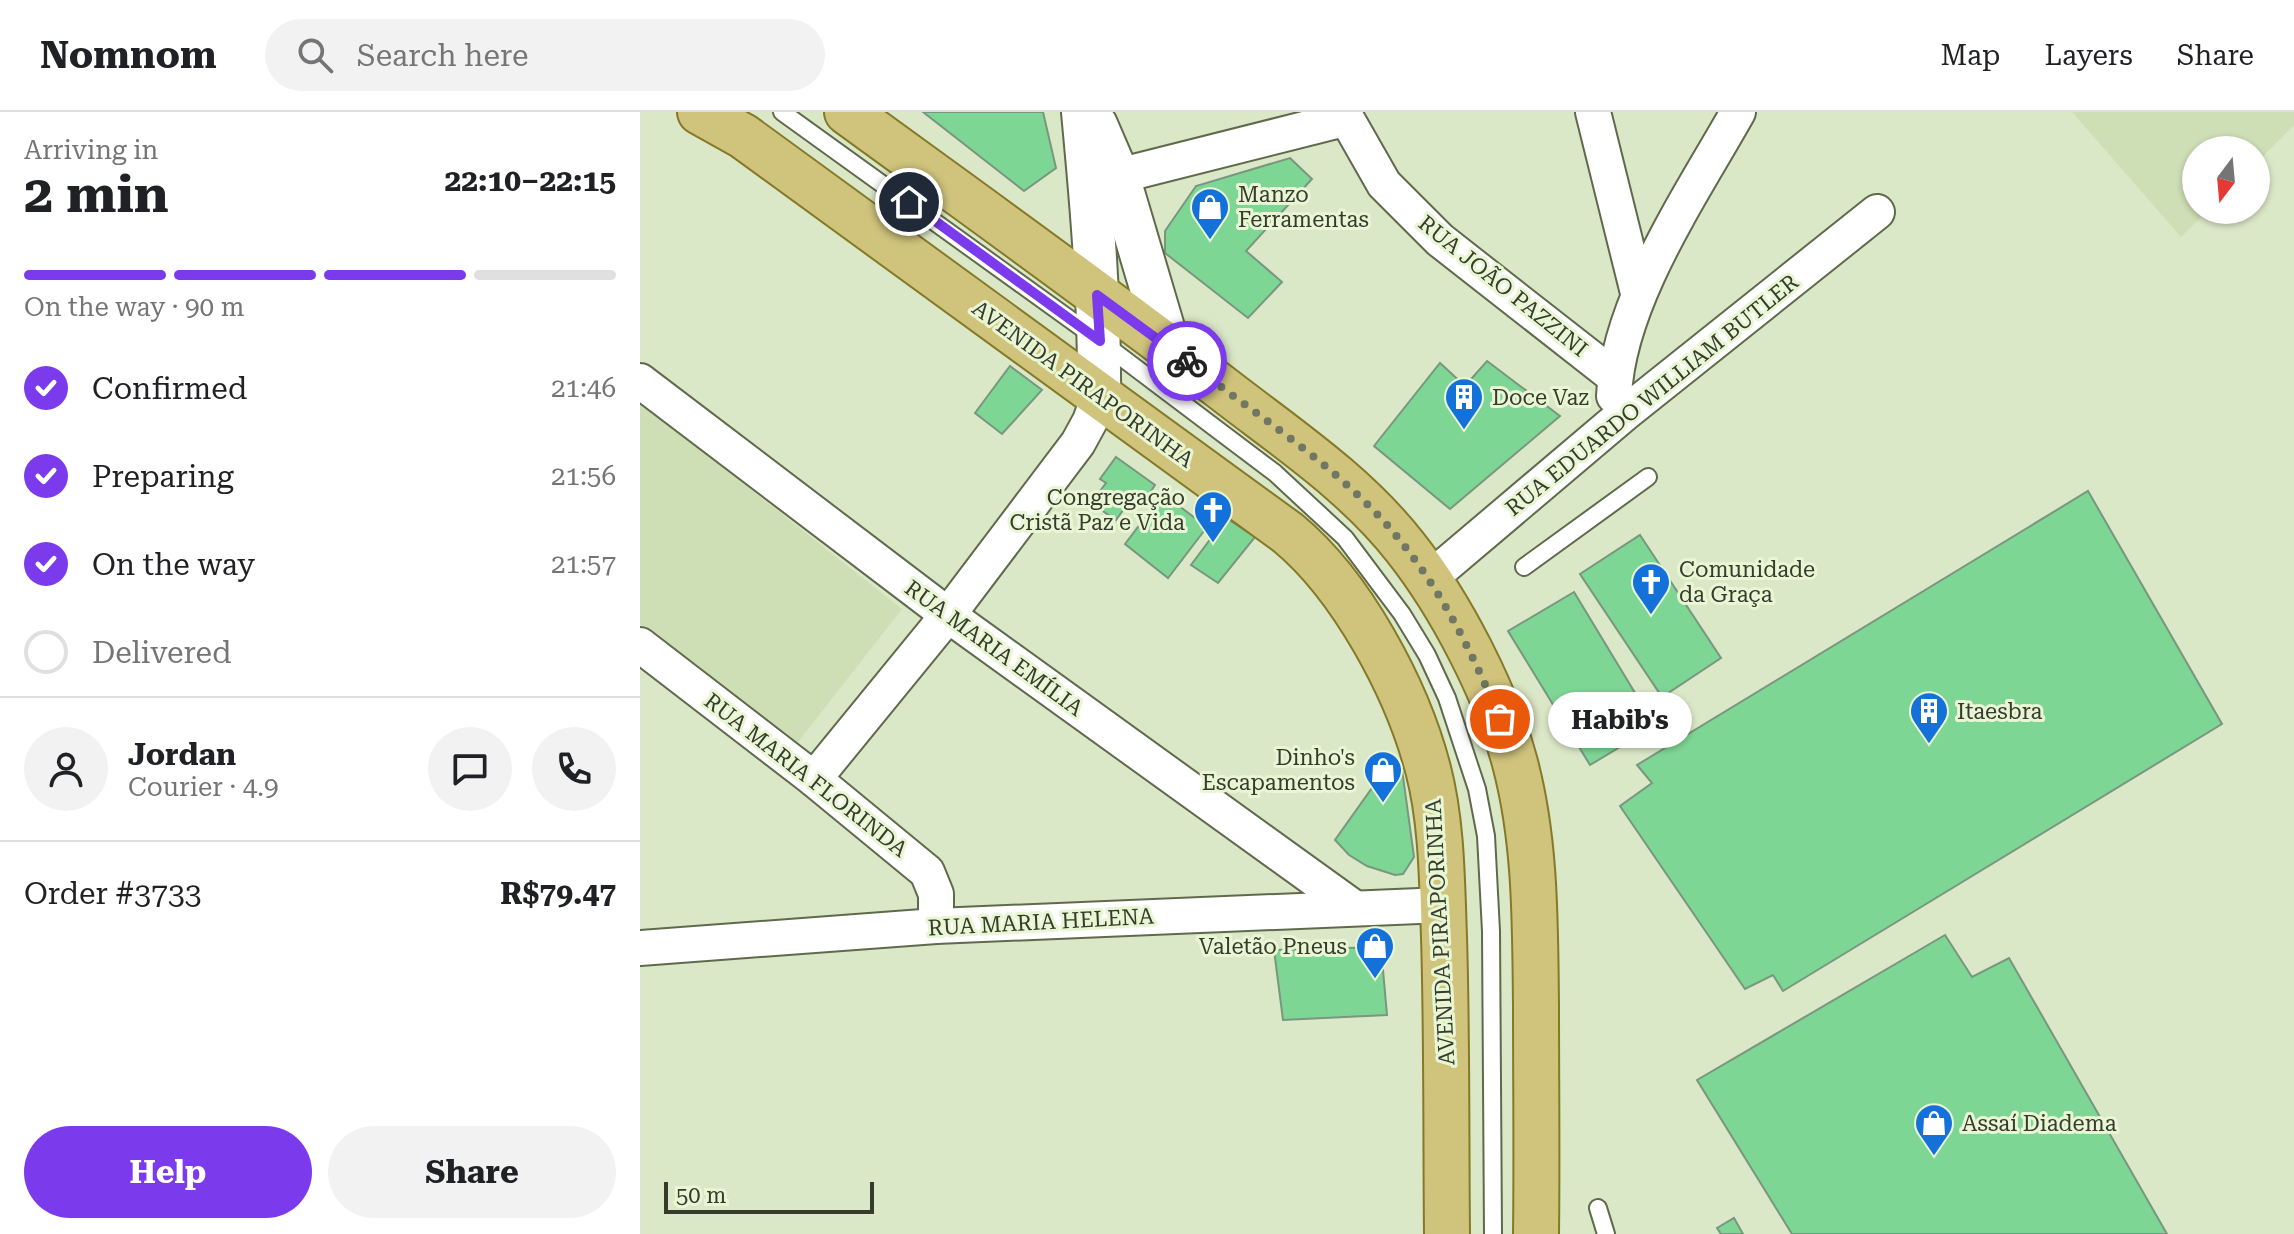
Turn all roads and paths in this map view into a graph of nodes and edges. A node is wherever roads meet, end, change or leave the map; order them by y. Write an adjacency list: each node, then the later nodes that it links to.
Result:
1 (700, 112): 17 (main road, AVENIDA PIRAPORINHA)
2 (782, 112): 13 (lane)
3 (847, 112): 12 (main road)
4 (1083, 112): 12 (street)
5 (1091, 112): 9 (street)
6 (1593, 112): 11 (street)
7 (1738, 112): 11 (street)
8 (1344, 115): 9 (street); 15 (street, RUA JOÃO PAZZINI)
9 (1118, 176): 14 (street)
10 (1877, 212): 18 (street, RUA EDUARDO WILLIAM BUTLER)
11 (1638, 293): 15 (street)
12 (1097, 295): 13 (street); 14 (main road)
13 (1100, 341): 17 (street); 31 (lane)
14 (1169, 348): 21 (main road)
15 (1615, 377): 18 (street)
16 (640, 381): 22 (street, RUA MARIA EMÍLIA)
17 (1099, 397): 22 (street); 25 (main road, AVENIDA PIRAPORINHA)
18 (1612, 424): 21 (street, RUA EDUARDO WILLIAM BUTLER)
19 (1648, 477): 20 (lane)
20 (1524, 567)
21 (1428, 580): 32 (main road)
22 (948, 615): 24 (street); 26 (street, RUA MARIA EMÍLIA)
23 (640, 645): 24 (street, RUA MARIA FLORINDA)
24 (814, 779): 27 (street, RUA MARIA FLORINDA)
25 (1443, 905): 26 (street, RUA MARIA HELENA); 30 (main road, AVENIDA PIRAPORINHA)
26 (1353, 907): 27 (street, RUA MARIA HELENA)
27 (936, 926): 28 (street, RUA MARIA HELENA)
28 (640, 948)
29 (1598, 1208): 33 (lane)
30 (1447, 1234)
31 (1493, 1234)
32 (1536, 1234)
33 (1606, 1234)

